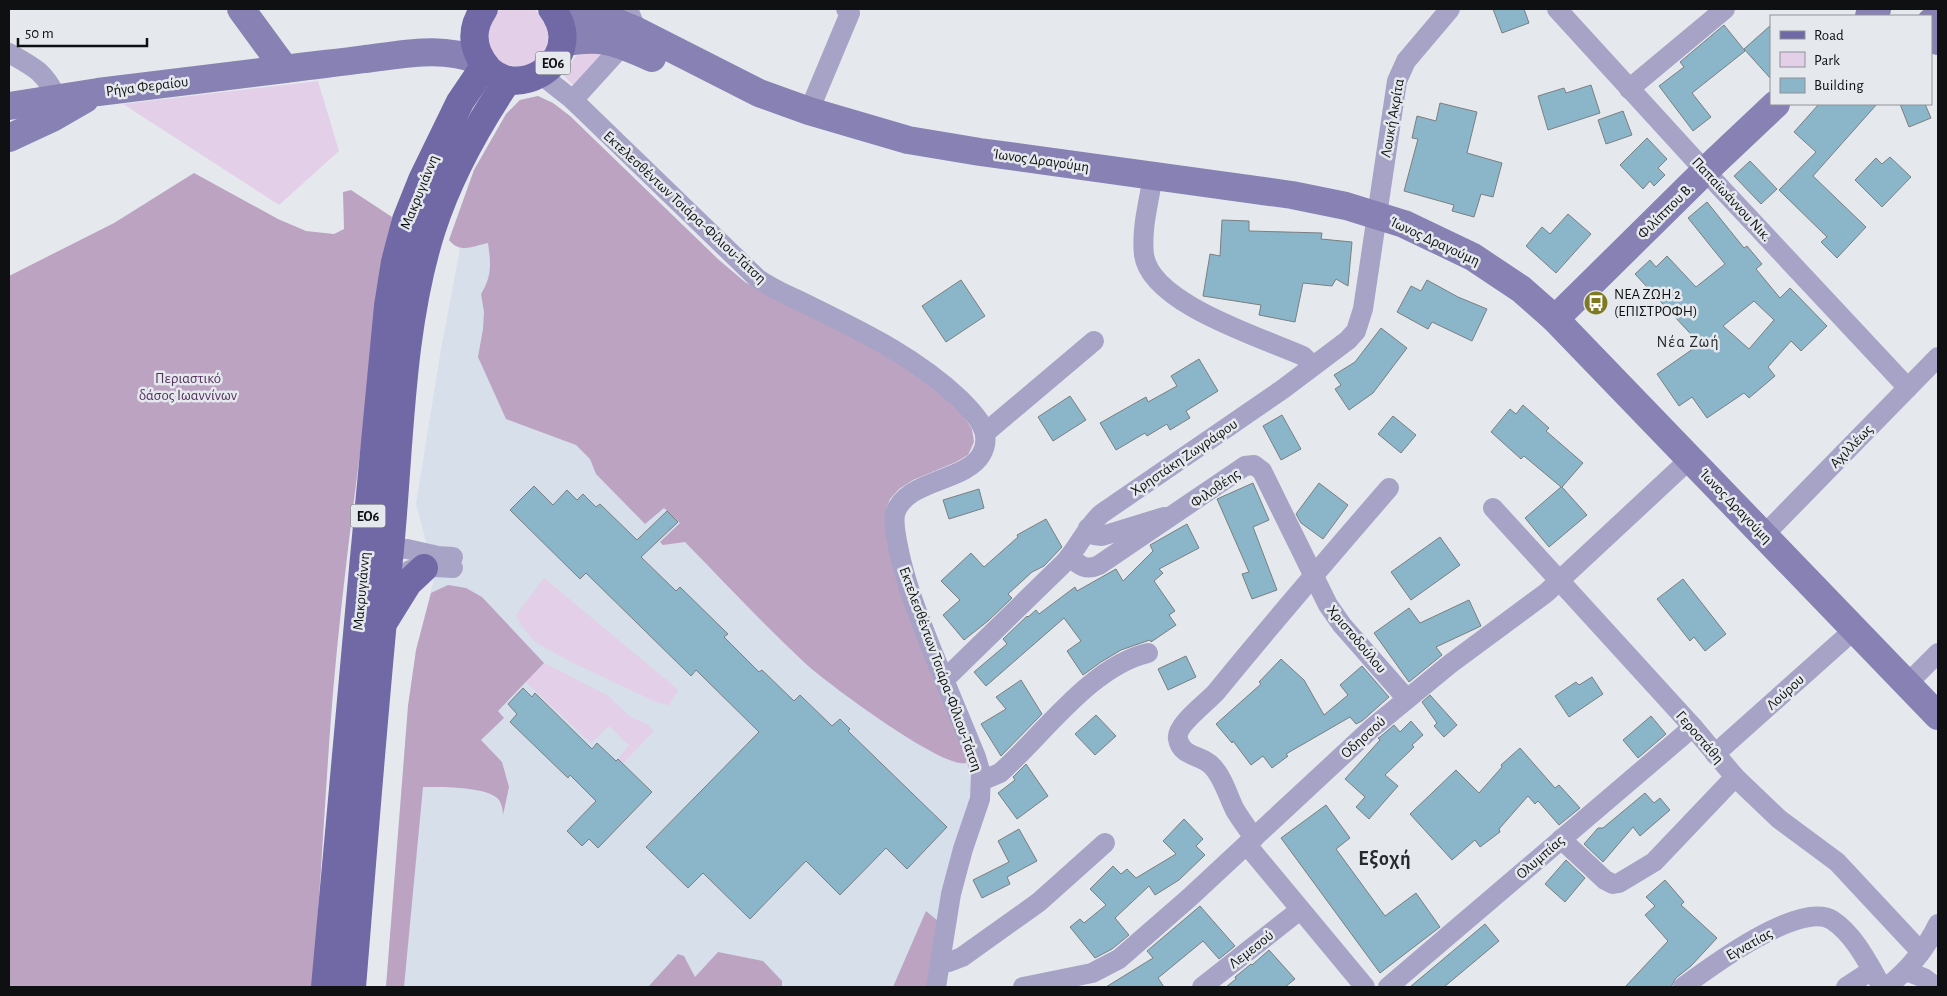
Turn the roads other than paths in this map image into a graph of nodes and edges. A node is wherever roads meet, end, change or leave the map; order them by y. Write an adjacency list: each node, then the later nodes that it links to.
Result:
1 (241, 9): 14 (main road)
2 (846, 9): 23 (street)
3 (1450, 9): 27 (street, Λουκή Ακρίτα)
4 (1557, 9): 17 (street, Παπαϊωάννου Νικ.)
5 (1725, 9): 17 (street)
6 (478, 13): 11 (main road); 13 (main road)
7 (557, 19): 9 (main road, Ίωνος Δραγούμη); 15 (main road, ΕΟ6)
8 (1932, 25): 10 (main road)
9 (630, 28): 20 (street); 23 (main road, Ίωνος Δραγούμη)
10 (1938, 42)
11 (420, 51): 13 (main road); 14 (main road, Ρήγα Φεραίου)
12 (9, 53): 19 (street)
13 (483, 63): 16 (main road); 41 (main road, Μακρυγιάννη / ΕΟ6)
14 (285, 68): 18 (main road, Ρήγα Φεραίου)
15 (540, 74): 16 (main road, ΕΟ6); 20 (street, Εκτελεσθέντων Τσιάρα-Φίλιου-Τάτση)
16 (508, 80): 41 (main road, Μακρυγιάννη / ΕΟ6)
17 (1629, 89): 25 (street, Παπαϊωάννου Νικ.)
18 (98, 92): 19 (main road, Ρήγα Φεραίου); 24 (main road)
19 (57, 98): 22 (main road, Ρήγα Φεραίου)
20 (572, 100): 33 (street, Εκτελεσθέντων Τσιάρα-Φίλιου-Τάτση)
21 (1775, 105): 25 (main road, Φιλίππου Β.)
22 (9, 106)
23 (809, 111): 26 (main road, Ίωνος Δραγούμη)
24 (9, 138)
25 (1705, 171): 28 (main road, Φιλίππου Β.); 32 (street, Παπαϊωάννου Νικ.)
26 (1153, 176): 27 (main road, Ίωνος Δραγούμη); 31 (street)
27 (1377, 215): 28 (main road, Ίωνος Δραγούμη); 31 (street, Χρηστάκη Ζωγράφου)
28 (1554, 319): 34 (main road, Ίωνος Δραγούμη)
29 (1094, 341): 33 (street)
30 (1938, 358): 32 (street, Αχιλλέως)
31 (1314, 366): 38 (street, Χρηστάκη Ζωγράφου)
32 (1908, 388): 39 (street, Αχιλλέως)
33 (985, 433): 49 (street, Εκτελεσθέντων Τσιάρα-Φίλιου-Τάτση)
34 (1690, 459): 39 (main road, Ίωνος Δραγούμη); 44 (street, Οδησσού)
35 (1389, 488): 43 (street)
36 (1494, 508): 44 (street, Γεροστάθη)
37 (1168, 520): 38 (street); 40 (street, Φιλοθέης); 43 (street, Φιλοθέης)
38 (1088, 528): 40 (street, Χρηστάκη Ζωγράφου)
39 (1764, 535): 46 (main road, Ίωνος Δραγούμη)
40 (1070, 557): 49 (street, Χρηστάκη Ζωγράφου)
41 (376, 558): 42 (street); 42 (street); 45 (main road, Μακρυγιάννη / ΕΟ6); 66 (main road, Μακρυγιάννη / ΕΟ6)
42 (424, 568): 45 (main road)
43 (1312, 576): 51 (street, Χριστοδούλου); 58 (street)
44 (1561, 580): 51 (street, Οδησσού); 53 (street, Γεροστάθη)
45 (382, 626): 67 (main road, Μακρυγιάννη / ΕΟ6)
46 (1855, 629): 50 (main road, Ίωνος Δραγούμη); 54 (street, Λούρου)
47 (1148, 653): 56 (street)
48 (1938, 653): 50 (street)
49 (944, 680): 56 (street, Εκτελεσθέντων Τσιάρα-Φίλιου-Τάτση)
50 (1908, 684): 52 (main road, Ίωνος Δραγούμη)
51 (1407, 698): 58 (street, Οδησσού)
52 (1938, 716)
53 (1693, 728): 54 (street, Γεροστάθη); 57 (street, Ολυμπίας)
54 (1715, 754): 55 (street, Γεροστάθη)
55 (1735, 777): 57 (street); 62 (street, Γεροστάθη)
56 (981, 781): 63 (street, Εκτελεσθέντων Τσιάρα-Φίλιου-Τάτση)
57 (1560, 839): 72 (street, Ολυμπίας)
58 (1250, 842): 60 (street); 69 (street, Οδησσού)
59 (1105, 843): 63 (street)
60 (1300, 910): 70 (street, Λεμεσού); 71 (street)
61 (1938, 924): 62 (street)
62 (1921, 952): 64 (street)
63 (941, 962): 68 (street, Εκτελεσθέντων Τσιάρα-Φίλιου-Τάτση)
64 (1906, 971): 75 (street); 76 (street)
65 (1877, 979): 73 (street, Εγνατίας); 74 (street)
66 (325, 987)
67 (352, 987)
68 (936, 987)
69 (1023, 987)
70 (1202, 987)
71 (1365, 987)
72 (1388, 987)
73 (1683, 987)
74 (1846, 987)
75 (1886, 987)
76 (1936, 987)

